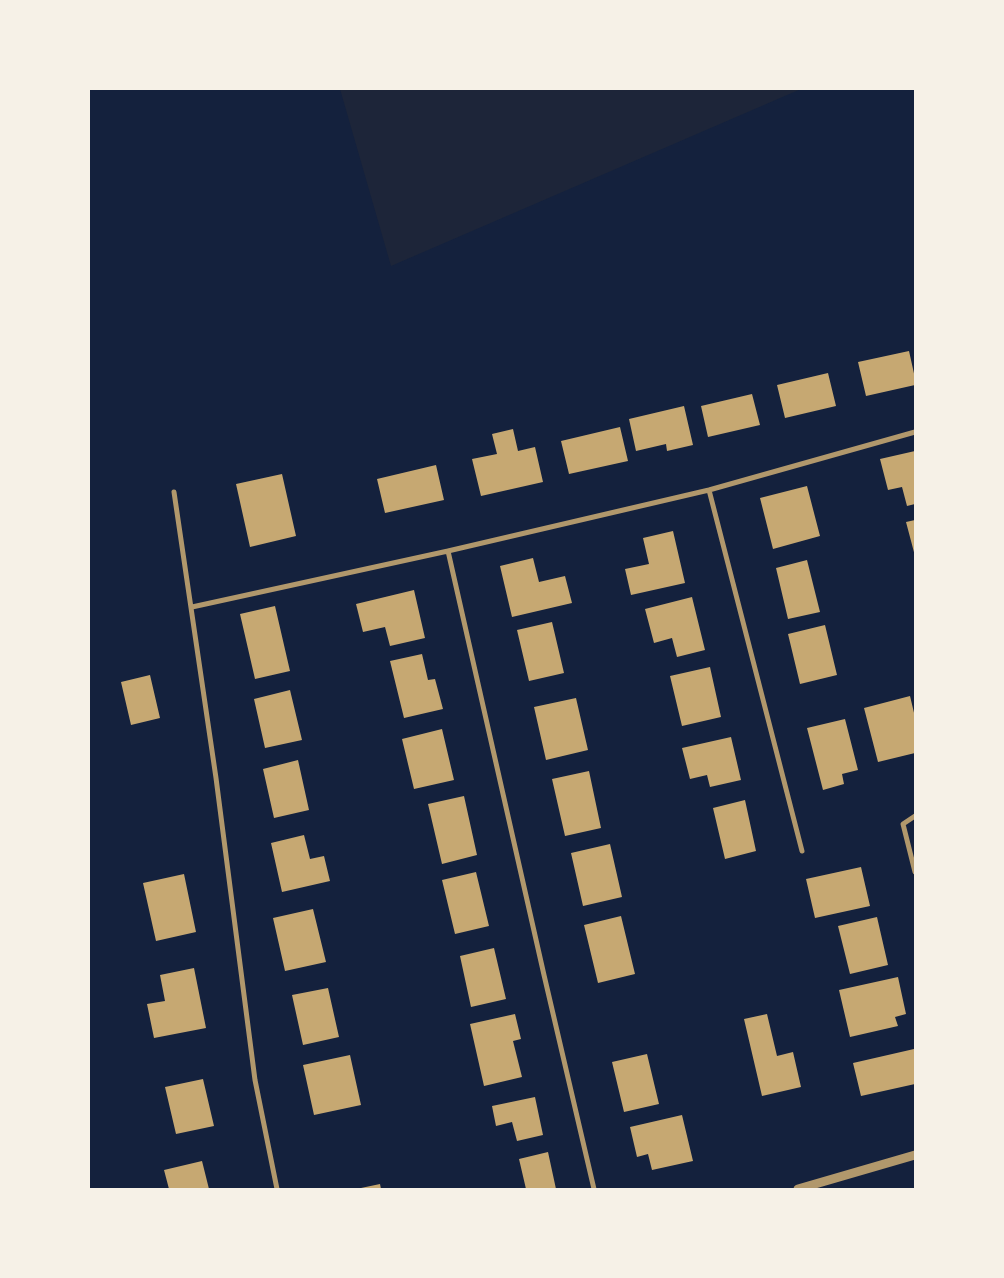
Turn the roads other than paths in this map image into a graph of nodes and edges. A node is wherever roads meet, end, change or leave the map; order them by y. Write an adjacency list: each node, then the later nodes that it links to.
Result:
1 (915, 432): 2 (street)
2 (709, 490): 4 (street); 7 (street)
3 (174, 492): 5 (street)
4 (448, 550): 5 (street); 11 (street)
5 (192, 607): 10 (street)
6 (915, 816): 8 (street)
7 (802, 851)
8 (915, 872)
9 (915, 1155): 12 (street)
10 (277, 1189)
11 (594, 1189)
12 (798, 1189)

